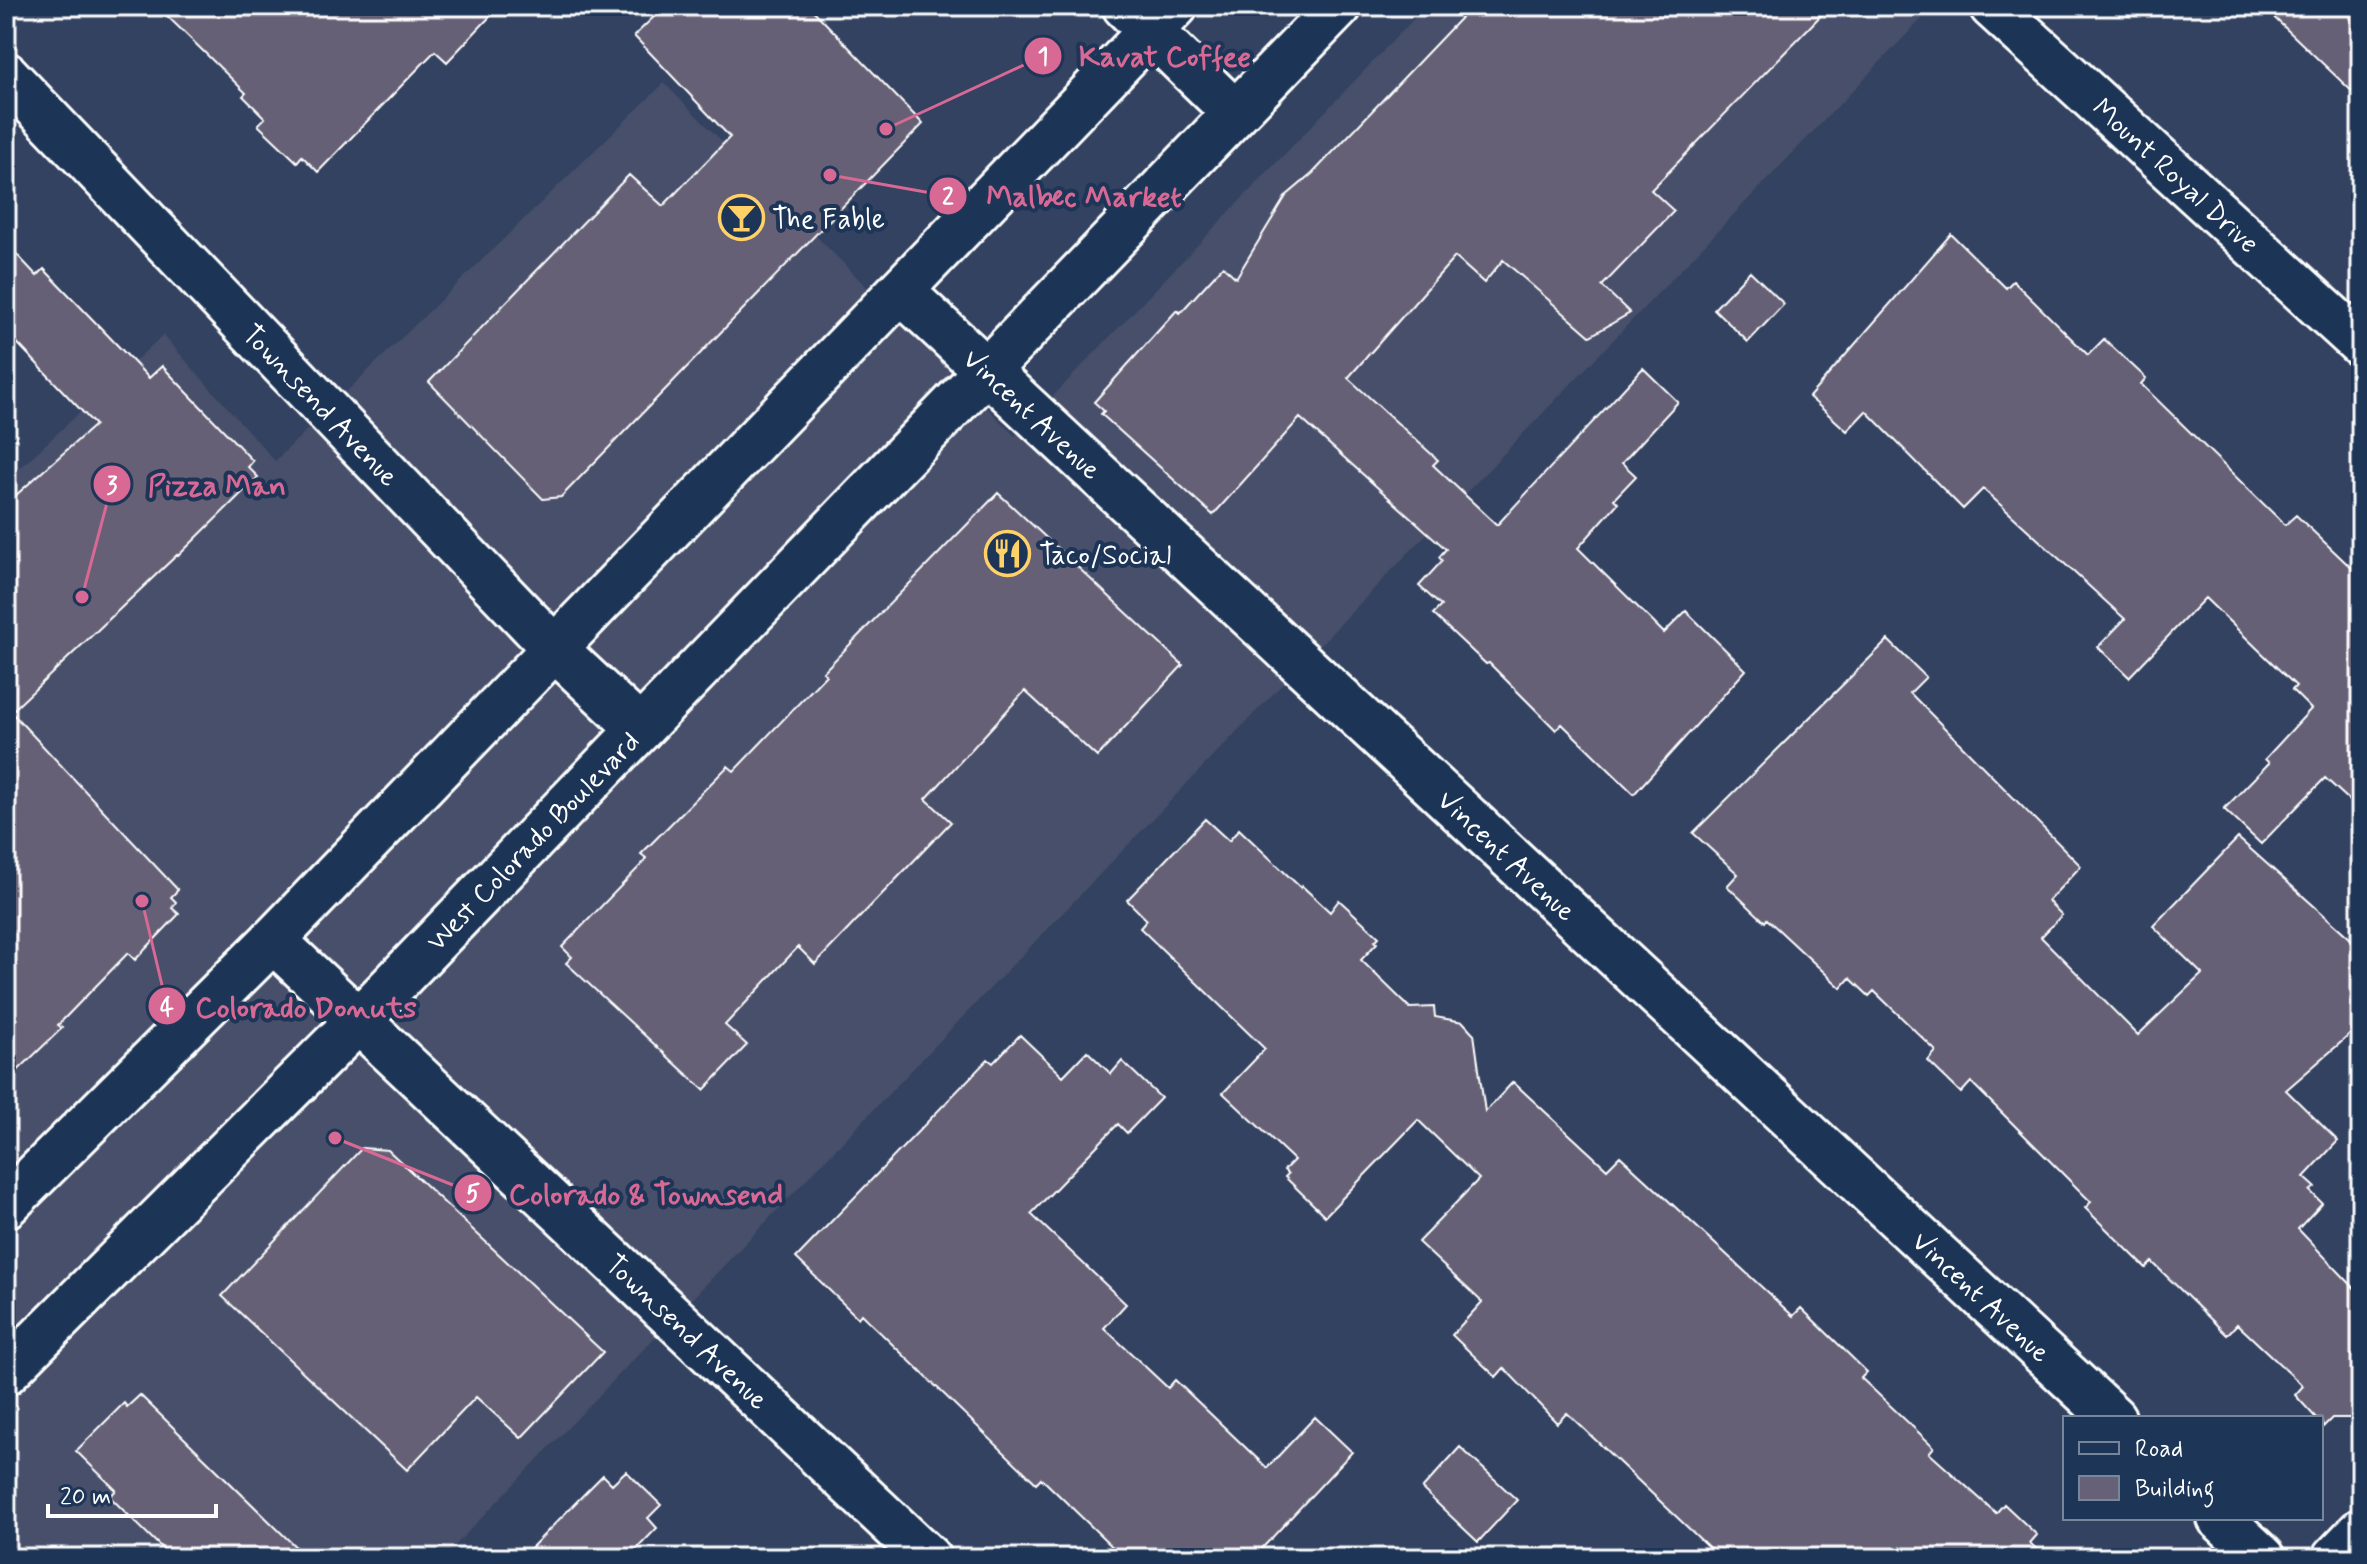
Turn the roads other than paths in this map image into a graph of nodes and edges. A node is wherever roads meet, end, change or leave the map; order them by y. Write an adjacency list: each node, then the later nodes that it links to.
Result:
1 (1339, 6): 5 (street, West Colorado Boulevard)
2 (1992, 6): 7 (street, Mount Royal Drive)
3 (1150, 15): 5 (street); 6 (street)
4 (6, 75): 9 (street, Townsend Avenue)
5 (1235, 113): 8 (street, West Colorado Boulevard)
6 (901, 291): 8 (street, Vincent Avenue); 9 (street)
7 (2361, 344)
8 (986, 371): 10 (street, West Colorado Boulevard); 15 (street, Vincent Avenue)
9 (554, 648): 10 (street, Townsend Avenue); 11 (street)
10 (640, 729): 12 (street, West Colorado Boulevard)
11 (273, 940): 12 (street, Townsend Avenue); 13 (street)
12 (358, 1021): 14 (street, West Colorado Boulevard); 18 (street, Townsend Avenue)
13 (6, 1205)
14 (6, 1372)
15 (2111, 1416)
16 (2222, 1520): 19 (street)
17 (2361, 1531): 20 (street)
18 (928, 1558)
19 (2263, 1558)
20 (2335, 1558)

